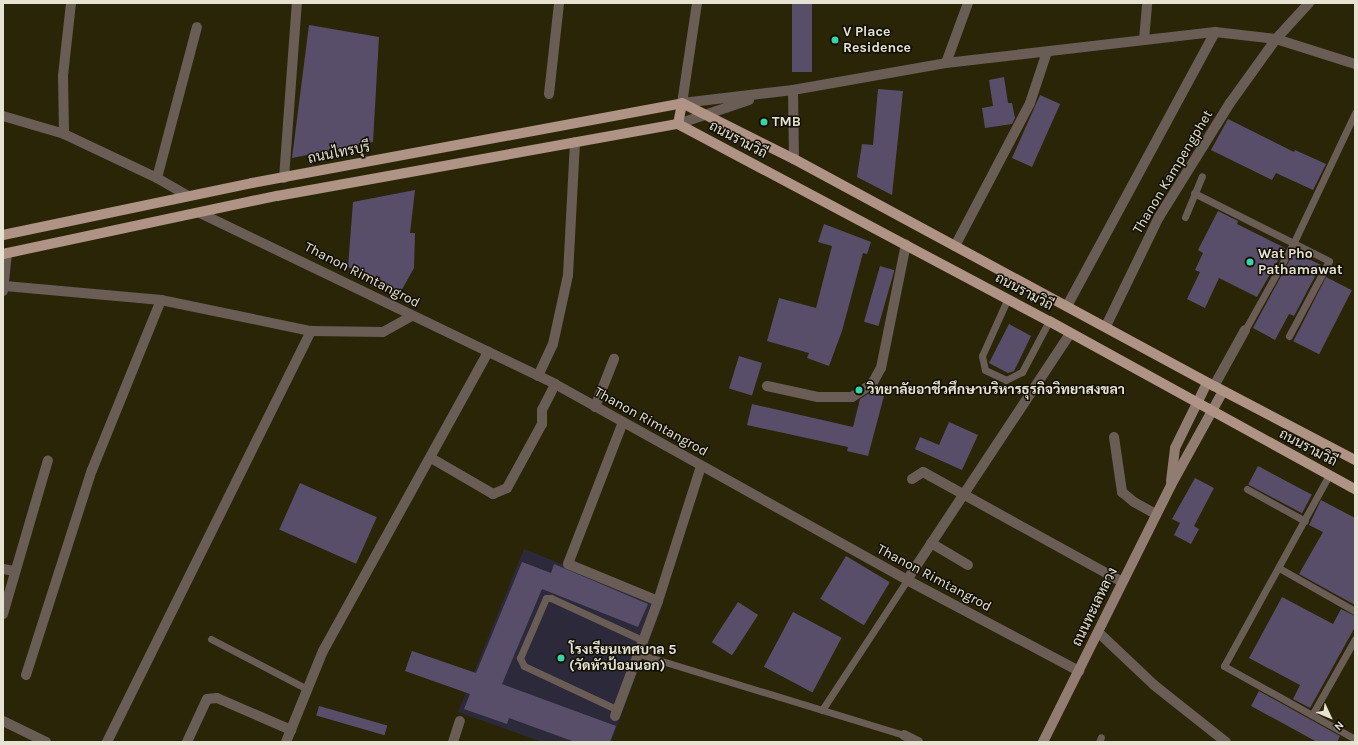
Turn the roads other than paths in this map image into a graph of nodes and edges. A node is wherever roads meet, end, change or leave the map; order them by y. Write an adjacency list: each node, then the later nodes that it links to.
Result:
1 (71, 3): 23 (street)
2 (297, 3): 28 (street)
3 (559, 3): 16 (street)
4 (697, 3): 18 (street)
5 (968, 3): 13 (street)
6 (1147, 3): 11 (street)
7 (1309, 3): 10 (street, Thanon Kampengphet)
8 (197, 26): 27 (street)
9 (1215, 32): 10 (street); 11 (street); 41 (street)
10 (1276, 39): 14 (street); 44 (street, Thanon Kampengphet)
11 (1144, 40): 12 (street)
12 (1047, 52): 13 (street); 36 (street)
13 (946, 63): 15 (street)
14 (1355, 64)
15 (793, 90): 17 (street); 25 (street)
16 (549, 94)
17 (768, 94): 18 (street); 20 (street)
18 (682, 103): 20 (main road, ถนนรามวิถี); 22 (main road); 28 (main road, ถนนไทรบุรี)
19 (1355, 113): 34 (lane)
20 (705, 115): 22 (street); 25 (main road, ถนนรามวิถี)
21 (3, 116): 23 (street)
22 (678, 124): 24 (main road); 35 (main road, ถนนรามวิถี)
23 (64, 134): 27 (street)
24 (575, 142): 31 (main road); 51 (street)
25 (794, 159): 36 (main road, ถนนรามวิถี)
26 (1202, 176): 29 (lane)
27 (157, 178): 30 (street)
28 (284, 178): 30 (main road, ถนนไทรบุรี)
29 (1194, 193): 32 (lane); 34 (lane)
30 (188, 196): 33 (main road, ถนนไทรบุรี)
31 (200, 212): 37 (main road); 42 (street, Thanon Rimtangrod)
32 (1185, 217)
33 (3, 235)
34 (1294, 242): 45 (lane); 48 (lane)
35 (906, 244): 40 (main road, ถนนรามวิถี); 53 (street)
36 (955, 246): 41 (main road, ถนนรามวิถี)
37 (5, 254): 38 (street)
38 (4, 289): 39 (street)
39 (161, 300): 46 (street); 88 (street)
40 (1007, 300): 43 (main road, ถนนรามวิถี); 43 (lane)
41 (1067, 306): 44 (main road, ถนนรามวิถี)
42 (412, 316): 46 (street); 49 (street, Thanon Rimtangrod)
43 (1049, 321): 47 (main road, ถนนรามวิถี)
44 (1106, 326): 54 (main road, ถนนรามวิถี)
45 (1245, 330): 54 (street)
46 (311, 331): 99 (street)
47 (1070, 334): 55 (main road, ถนนรามวิถี); 69 (street)
48 (1289, 336)
49 (488, 352): 51 (street, Thanon Rimtangrod); 60 (street)
50 (614, 359): 56 (street)
51 (538, 376): 52 (street, Thanon Rimtangrod)
52 (555, 384): 56 (street, Thanon Rimtangrod); 60 (street)
53 (767, 386)
54 (1215, 387): 55 (main road, ถนนทะเลหลวง); 57 (main road, ถนนทะเลหลวง); 62 (main road, ถนนรามวิถี)
55 (1197, 404): 57 (main road, ถนนรามวิถี); 66 (main road, ถนนทะเลหลวง)
56 (595, 407): 58 (street, Thanon Rimtangrod)
57 (1213, 412): 64 (main road, ถนนรามวิถี); 66 (main road, ถนนทะเลหลวง)
58 (623, 422): 63 (street, Thanon Rimtangrod); 79 (street)
59 (1114, 438): 70 (street)
60 (431, 458): 89 (street)
61 (48, 460): 76 (street)
62 (1355, 460)
63 (701, 466): 77 (street, Thanon Rimtangrod); 79 (street)
64 (1329, 475): 67 (main road, ถนนรามวิถี); 71 (lane)
65 (912, 478): 69 (street)
66 (1171, 485): 70 (main road, ถนนทะเลหลวง)
67 (1355, 489)
68 (1247, 490): 71 (lane)
69 (963, 494): 72 (street); 78 (street)
70 (1156, 514): 78 (main road, ถนนทะเลหลวง)
71 (1305, 521): 74 (lane)
72 (932, 544): 73 (street); 77 (street)
73 (968, 565)
74 (1279, 568): 80 (lane); 92 (lane)
75 (3, 569): 76 (street)
76 (14, 571): 81 (street)
77 (907, 580): 87 (street, Thanon Rimtangrod); 90 (lane)
78 (1122, 582): 82 (main road, ถนนทะเลหลวง)
79 (658, 601): 85 (street)
80 (1355, 611)
81 (3, 614)
82 (1098, 632): 87 (main road, ถนนทะเลหลวง); 105 (street)
83 (211, 639): 89 (lane)
84 (1355, 639): 92 (lane)
85 (644, 641): 86 (street); 91 (lane)
86 (639, 654): 90 (lane); 91 (street)
87 (1080, 671): 104 (main road, ถนนทะเลหลวง)
88 (26, 676)
89 (307, 689): 95 (street)
90 (822, 710): 96 (lane)
91 (616, 713)
92 (1312, 715): 97 (lane)
93 (3, 721): 98 (street)
94 (460, 721): 102 (street)
95 (291, 730): 100 (street); 101 (street)
96 (904, 735): 103 (street)
97 (1355, 741)
98 (46, 742)
99 (106, 742)
100 (187, 742)
101 (286, 742)
102 (453, 742)
103 (918, 742)
104 (1043, 742)
105 (1226, 742)

